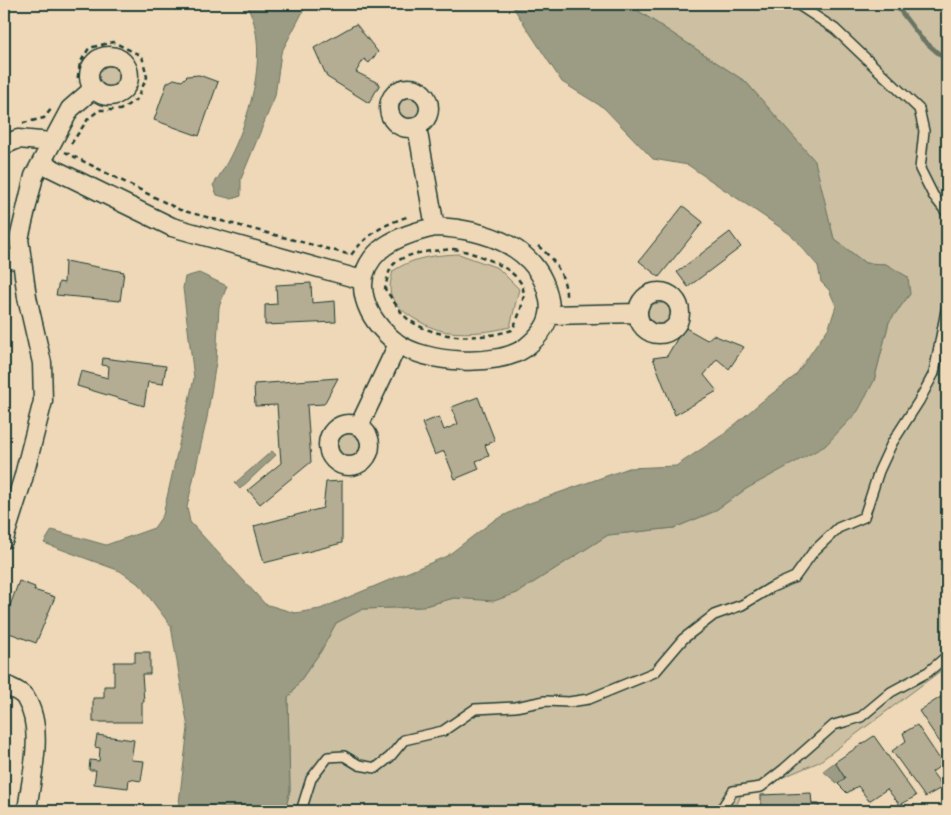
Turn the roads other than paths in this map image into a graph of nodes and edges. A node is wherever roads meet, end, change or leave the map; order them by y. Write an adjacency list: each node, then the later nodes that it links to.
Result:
1 (797, 4): 7 (lane)
2 (85, 88): 4 (street)
3 (417, 127): 8 (street)
4 (52, 142): 5 (street); 6 (street)
5 (4, 145)
6 (41, 163): 10 (street); 11 (street)
7 (947, 213)
8 (435, 226): 11 (street); 14 (street)
9 (4, 258): 10 (street)
10 (22, 261): 17 (street)
11 (362, 280): 15 (street)
12 (947, 305): 21 (lane)
13 (638, 313): 14 (street)
14 (557, 314): 15 (street)
15 (398, 344): 16 (street)
16 (359, 426)
17 (4, 540)
18 (947, 656): 22 (lane)
19 (4, 684): 20 (street)
20 (27, 811)
21 (301, 811)
22 (720, 811)

